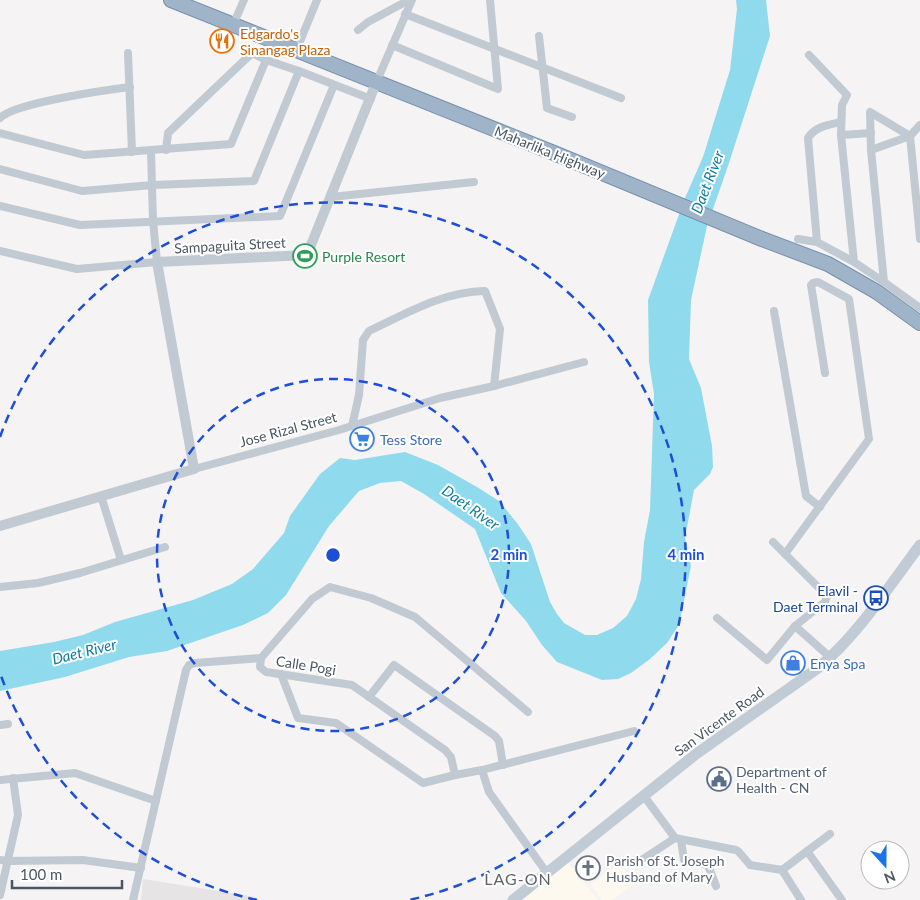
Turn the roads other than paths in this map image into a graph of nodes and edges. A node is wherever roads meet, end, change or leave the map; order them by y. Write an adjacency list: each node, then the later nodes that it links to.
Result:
1 (171, 0): 7 (highway, Maharlika Highway)
2 (244, 0): 7 (street)
3 (317, 0): 11 (street)
4 (411, 0): 6 (street); 8 (street)
5 (490, 0): 12 (street)
6 (405, 14): 10 (street); 12 (street)
7 (233, 25): 11 (highway, Maharlika Highway)
8 (358, 30)
9 (539, 36): 16 (street)
10 (392, 45): 12 (street); 18 (street)
11 (296, 50): 18 (highway, Maharlika Highway)
12 (496, 50): 16 (street)
13 (128, 53): 20 (street)
14 (809, 55): 25 (street)
15 (266, 60): 17 (street); 31 (street); 31 (street)
16 (544, 68): 21 (street); 23 (street)
17 (299, 70): 19 (street); 37 (street)
18 (376, 82): 22 (street, Sampaguita Street); 50 (highway, Maharlika Highway)
19 (334, 85): 22 (street); 41 (street)
20 (130, 86): 24 (street); 34 (street)
21 (621, 98)
22 (371, 100): 38 (street, Sampaguita Street)
23 (572, 117)
24 (0, 118)
25 (841, 122): 29 (street); 44 (street)
26 (920, 126): 30 (street)
27 (0, 133): 34 (street)
28 (871, 133): 29 (street); 30 (street); 32 (street)
29 (841, 136): 47 (street)
30 (910, 136): 32 (street); 40 (street)
31 (166, 150): 33 (street)
32 (871, 150): 48 (street)
33 (152, 151): 34 (street); 37 (street)
34 (132, 152)
35 (0, 169): 37 (street)
36 (474, 182): 38 (street)
37 (153, 185): 41 (street)
38 (331, 197): 46 (street, Sampaguita Street)
39 (0, 206): 41 (street)
40 (918, 206): 43 (street)
41 (154, 221): 46 (street)
42 (798, 239): 44 (street)
43 (920, 239)
44 (817, 242): 47 (street)
45 (0, 250): 46 (street, Sampaguita Street)
46 (157, 262): 55 (street)
47 (854, 262): 48 (street)
48 (884, 282): 50 (street)
49 (774, 311): 57 (street)
50 (919, 317)
51 (584, 362): 53 (street, Jose Rizal Street)
52 (825, 373): 57 (street)
53 (494, 386): 54 (street, Jose Rizal Street); 54 (street)
54 (352, 426): 55 (street, Jose Rizal Street)
55 (194, 468): 56 (street, Jose Rizal Street)
56 (101, 496): 58 (street, Jose Rizal Street); 63 (street)
57 (820, 507): 62 (street)
58 (0, 526)
59 (773, 542): 62 (street)
60 (920, 545): 68 (main road, San Vicente Road)
61 (166, 547): 63 (street)
62 (785, 554): 66 (street)
63 (121, 560): 64 (street)
64 (0, 587)
65 (717, 618): 66 (street)
66 (795, 626): 68 (street)
67 (261, 658): 69 (street, Calle Pogi); 71 (street); 79 (street, Calle Pogi)
68 (831, 658): 78 (main road, San Vicente Road)
69 (281, 674): 70 (street, Calle Pogi); 75 (street)
70 (370, 697): 73 (street); 75 (street, Calle Pogi)
71 (528, 712)
72 (634, 731): 73 (street)
73 (503, 765): 74 (street)
74 (482, 770): 75 (street); 87 (street)
75 (455, 775)
76 (14, 778): 77 (street); 79 (street); 83 (street)
77 (0, 780)
78 (644, 796): 81 (street); 87 (main road, San Vicente Road)
79 (156, 801): 85 (street, Calle Pogi)
80 (830, 834): 82 (street)
81 (678, 839): 84 (street); 86 (street); 88 (street)
82 (807, 851): 86 (street); 93 (street)
83 (4, 860): 85 (street); 89 (street)
84 (640, 861)
85 (140, 868): 90 (street, Calle Pogi)
86 (782, 870): 92 (street)
87 (547, 873): 91 (main road, San Vicente Road)
88 (716, 886)
89 (0, 895)
90 (133, 900)
91 (513, 900)
92 (800, 900)
93 (842, 900)

